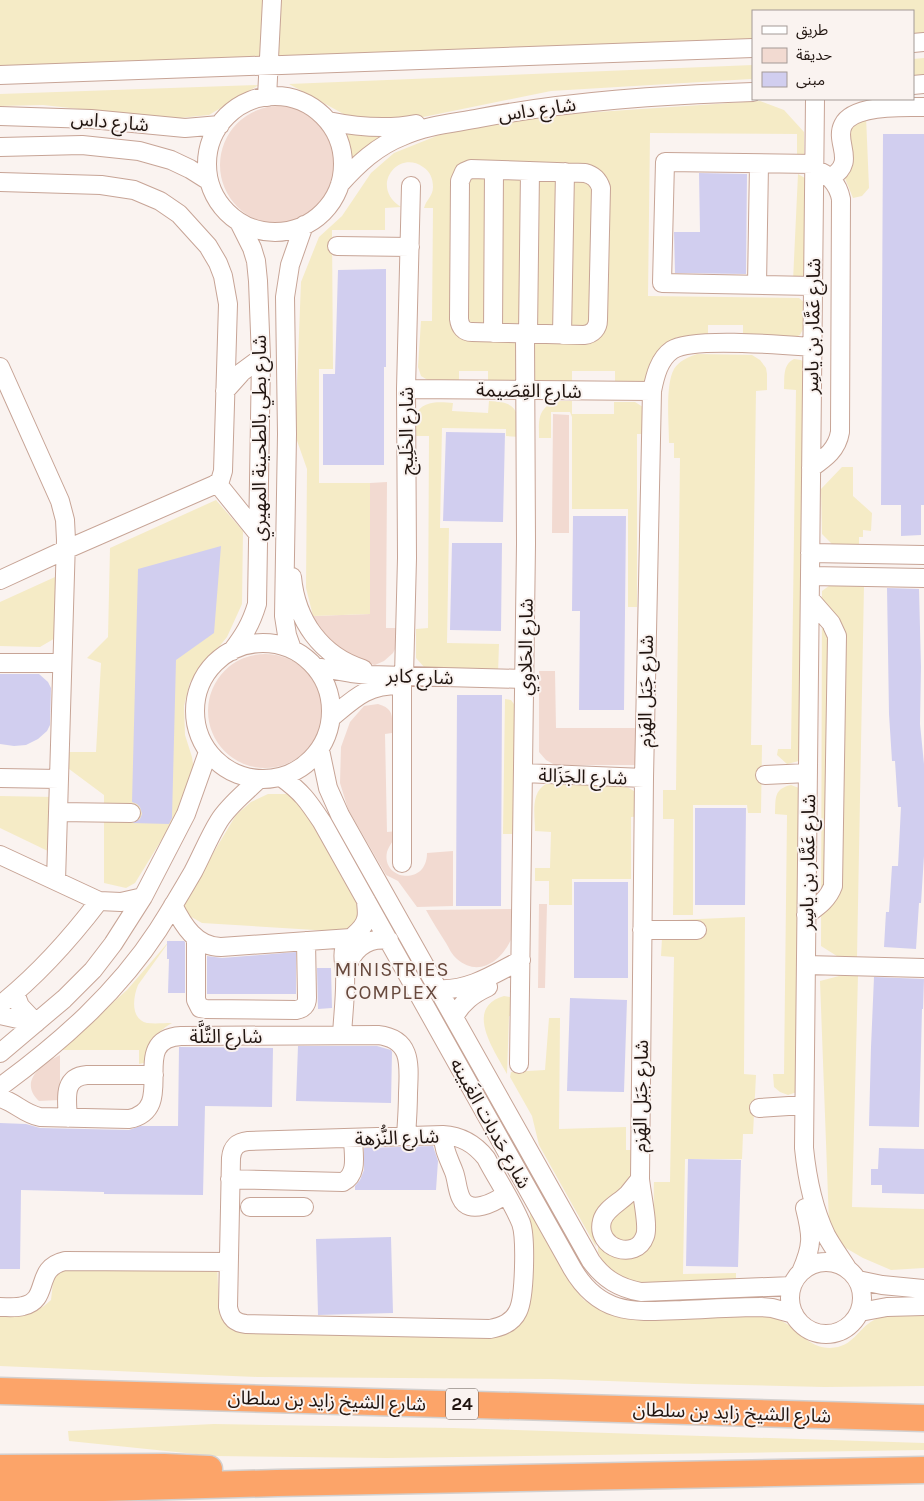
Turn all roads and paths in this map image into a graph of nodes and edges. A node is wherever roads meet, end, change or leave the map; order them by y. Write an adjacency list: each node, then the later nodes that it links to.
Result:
1 (272, 0): 3 (street)
2 (752, 48): 3 (street)
3 (268, 66): 4 (street); 7 (street)
4 (0, 76)
5 (752, 82): 11 (street, شارع داس)
6 (752, 92): 22 (street, شارع داس)
7 (267, 97): 11 (street); 12 (street)
8 (815, 100): 15 (street, شارع عَمَّار بن ياسِر)
9 (924, 107): 19 (street)
10 (0, 116): 12 (street, شارع داس)
11 (328, 121): 22 (street)
12 (220, 125): 21 (street)
13 (0, 147): 21 (street, شارع داس)
14 (759, 164): 15 (street); 28 (street); 28 (street)
15 (814, 167): 19 (street); 29 (street, شارع عَمَّار بن ياسِر)
16 (494, 170): 17 (street); 30 (street); 30 (street)
17 (530, 171): 18 (street); 31 (street, شارع الحَلاوِي)
18 (565, 172): 32 (street); 32 (street)
19 (830, 178): 41 (street)
20 (2, 180): 34 (street)
21 (209, 181): 24 (street)
22 (340, 184): 25 (street)
23 (411, 186): 27 (street, شارع الخَلِيج)
24 (239, 222): 25 (street); 35 (street, شارع بطي بالطحينة المهيري)
25 (304, 225): 43 (street, شارع بطي بالطحينة المهيري)
26 (337, 246): 27 (street)
27 (410, 247): 37 (street, شارع الخَلِيج)
28 (757, 285): 29 (street)
29 (813, 286): 33 (street, شارع عَمَّار بن ياسِر)
30 (493, 333): 31 (street)
31 (526, 334): 32 (street); 38 (street, شارع الحَلاوِي)
32 (562, 335)
33 (812, 346): 40 (street, شارع جَبَل الهَزم); 41 (street, شارع عَمَّار بن ياسِر)
34 (226, 349): 35 (street); 39 (street)
35 (261, 358): 39 (street); 44 (street, شارع بطي بالطحينة المهيري)
36 (0, 367): 45 (street)
37 (406, 389): 38 (street, شارع القِصَيمة); 59 (street, شارع الخَلِيج)
38 (524, 390): 40 (street, شارع القِصَيمة); 60 (street, شارع الحَلاوِي)
39 (224, 391): 42 (street)
40 (652, 391): 69 (street, شارع جَبَل الهَزم)
41 (811, 468): 46 (street, شارع عَمَّار بن ياسِر)
42 (217, 483): 44 (street); 45 (street)
43 (285, 530): 54 (street, شارع بطي بالطحينة المهيري); 59 (street)
44 (258, 535): 55 (street, شارع بطي بالطحينة المهيري)
45 (65, 550): 52 (street); 57 (street)
46 (810, 553): 47 (street); 49 (street, شارع عَمَّار بن ياسِر)
47 (905, 555): 48 (street); 50 (street)
48 (924, 555)
49 (810, 576): 50 (street); 53 (street, شارع عَمَّار بن ياسِر)
50 (904, 577): 51 (street)
51 (924, 578)
52 (0, 580)
53 (810, 599): 64 (street, شارع عَمَّار بن ياسِر); 81 (street)
54 (292, 649): 55 (street); 58 (street)
55 (232, 651): 63 (street)
56 (0, 663): 57 (street)
57 (62, 663): 70 (street)
58 (316, 668): 59 (street, شارع كابر); 61 (street)
59 (398, 679): 60 (street, شارع كابر); 61 (street, شارع كابر); 75 (street, شارع الخَلِيج)
60 (524, 685): 65 (street, شارع الحَلاوِي)
61 (332, 717): 62 (street)
62 (320, 750): 67 (street); 92 (street, شارع حَدبات الغَبينه)
63 (208, 752): 71 (street); 77 (street)
64 (808, 773): 66 (street); 81 (street, شارع عَمَّار بن ياسِر)
65 (523, 774): 69 (street, شارع الجَزَالة); 89 (street, شارع الحَلاوِي)
66 (765, 775)
67 (281, 777): 71 (street); 78 (street, شارع حَدبات الغَبينه)
68 (0, 778): 70 (street)
69 (644, 778): 82 (street, شارع جَبَل الهَزم)
70 (59, 779): 72 (street)
71 (258, 780): 80 (street)
72 (58, 809): 73 (street); 76 (street)
73 (132, 810)
74 (0, 855): 76 (street)
75 (402, 863)
76 (56, 881): 79 (street)
77 (143, 897): 79 (street); 97 (street)
78 (366, 899): 84 (street); 85 (street, شارع حَدبات الغَبينه)
79 (99, 901): 93 (street)
80 (174, 905): 87 (street); 101 (street)
81 (806, 916): 88 (street, شارع عَمَّار بن ياسِر)
82 (642, 930): 83 (street); 114 (street, شارع جَبَل الهَزم)
83 (697, 930)
84 (351, 938): 86 (street); 91 (street)
85 (389, 940): 91 (street); 125 (street, شارع حَدبات الغَبينه)
86 (306, 941): 87 (street); 87 (street)
87 (201, 942)
88 (806, 965): 90 (street); 105 (street, شارع عَمَّار بن ياسِر)
89 (521, 967): 92 (street); 96 (street); 100 (street, شارع الحَلاوِي)
90 (924, 968)
91 (345, 972): 98 (street)
92 (438, 989): 96 (street, شارع حَدبات الغَبينه)
93 (15, 993): 94 (street); 97 (street)
94 (0, 1005)
95 (0, 1016): 97 (street)
96 (454, 1017): 120 (street, شارع حَدبات الغَبينه)
97 (36, 1023): 99 (street)
98 (342, 1035): 102 (street, شارع التَّلَّة); 110 (street, شارع التَّلَّة)
99 (0, 1053)
100 (519, 1064)
101 (27, 1068): 103 (street); 106 (street)
102 (154, 1075): 108 (street, شارع التَّلَّة); 108 (street)
103 (0, 1087)
104 (0, 1098): 106 (street, شارع التَّلَّة)
105 (804, 1105): 107 (street); 112 (street, شارع عَمَّار بن ياسِر)
106 (19, 1106): 108 (street, شارع التَّلَّة)
107 (759, 1108)
108 (68, 1118)
109 (443, 1134): 110 (street, شارع النُّزهة); 116 (street, شارع النُّزهة); 116 (street)
110 (406, 1136): 111 (street, شارع النُّزهة)
111 (353, 1138): 113 (street, شارع النُّزهة); 115 (street)
112 (804, 1148): 119 (street, شارع عَمَّار بن ياسِر); 120 (street, شارع عَمَّار بن ياسِر)
113 (230, 1178): 115 (street); 118 (street, شارع النُّزهة)
114 (640, 1179)
115 (305, 1181): 117 (street)
116 (506, 1194): 118 (street, شارع النُّزهة)
117 (250, 1207)
118 (229, 1262): 123 (street)
119 (852, 1274): 120 (street); 121 (street); 124 (street)
120 (797, 1279): 125 (street)
121 (924, 1289)
122 (924, 1306): 124 (street)
123 (0, 1307)
124 (860, 1312): 125 (street)
125 (794, 1314)
126 (0, 1391): 127 (highway, شارع الشيخ زايد بن سلطان / 24)
127 (924, 1418)
128 (0, 1468): 130 (highway)
129 (924, 1470): 130 (highway)
130 (277, 1483): 131 (highway)
131 (0, 1491)

